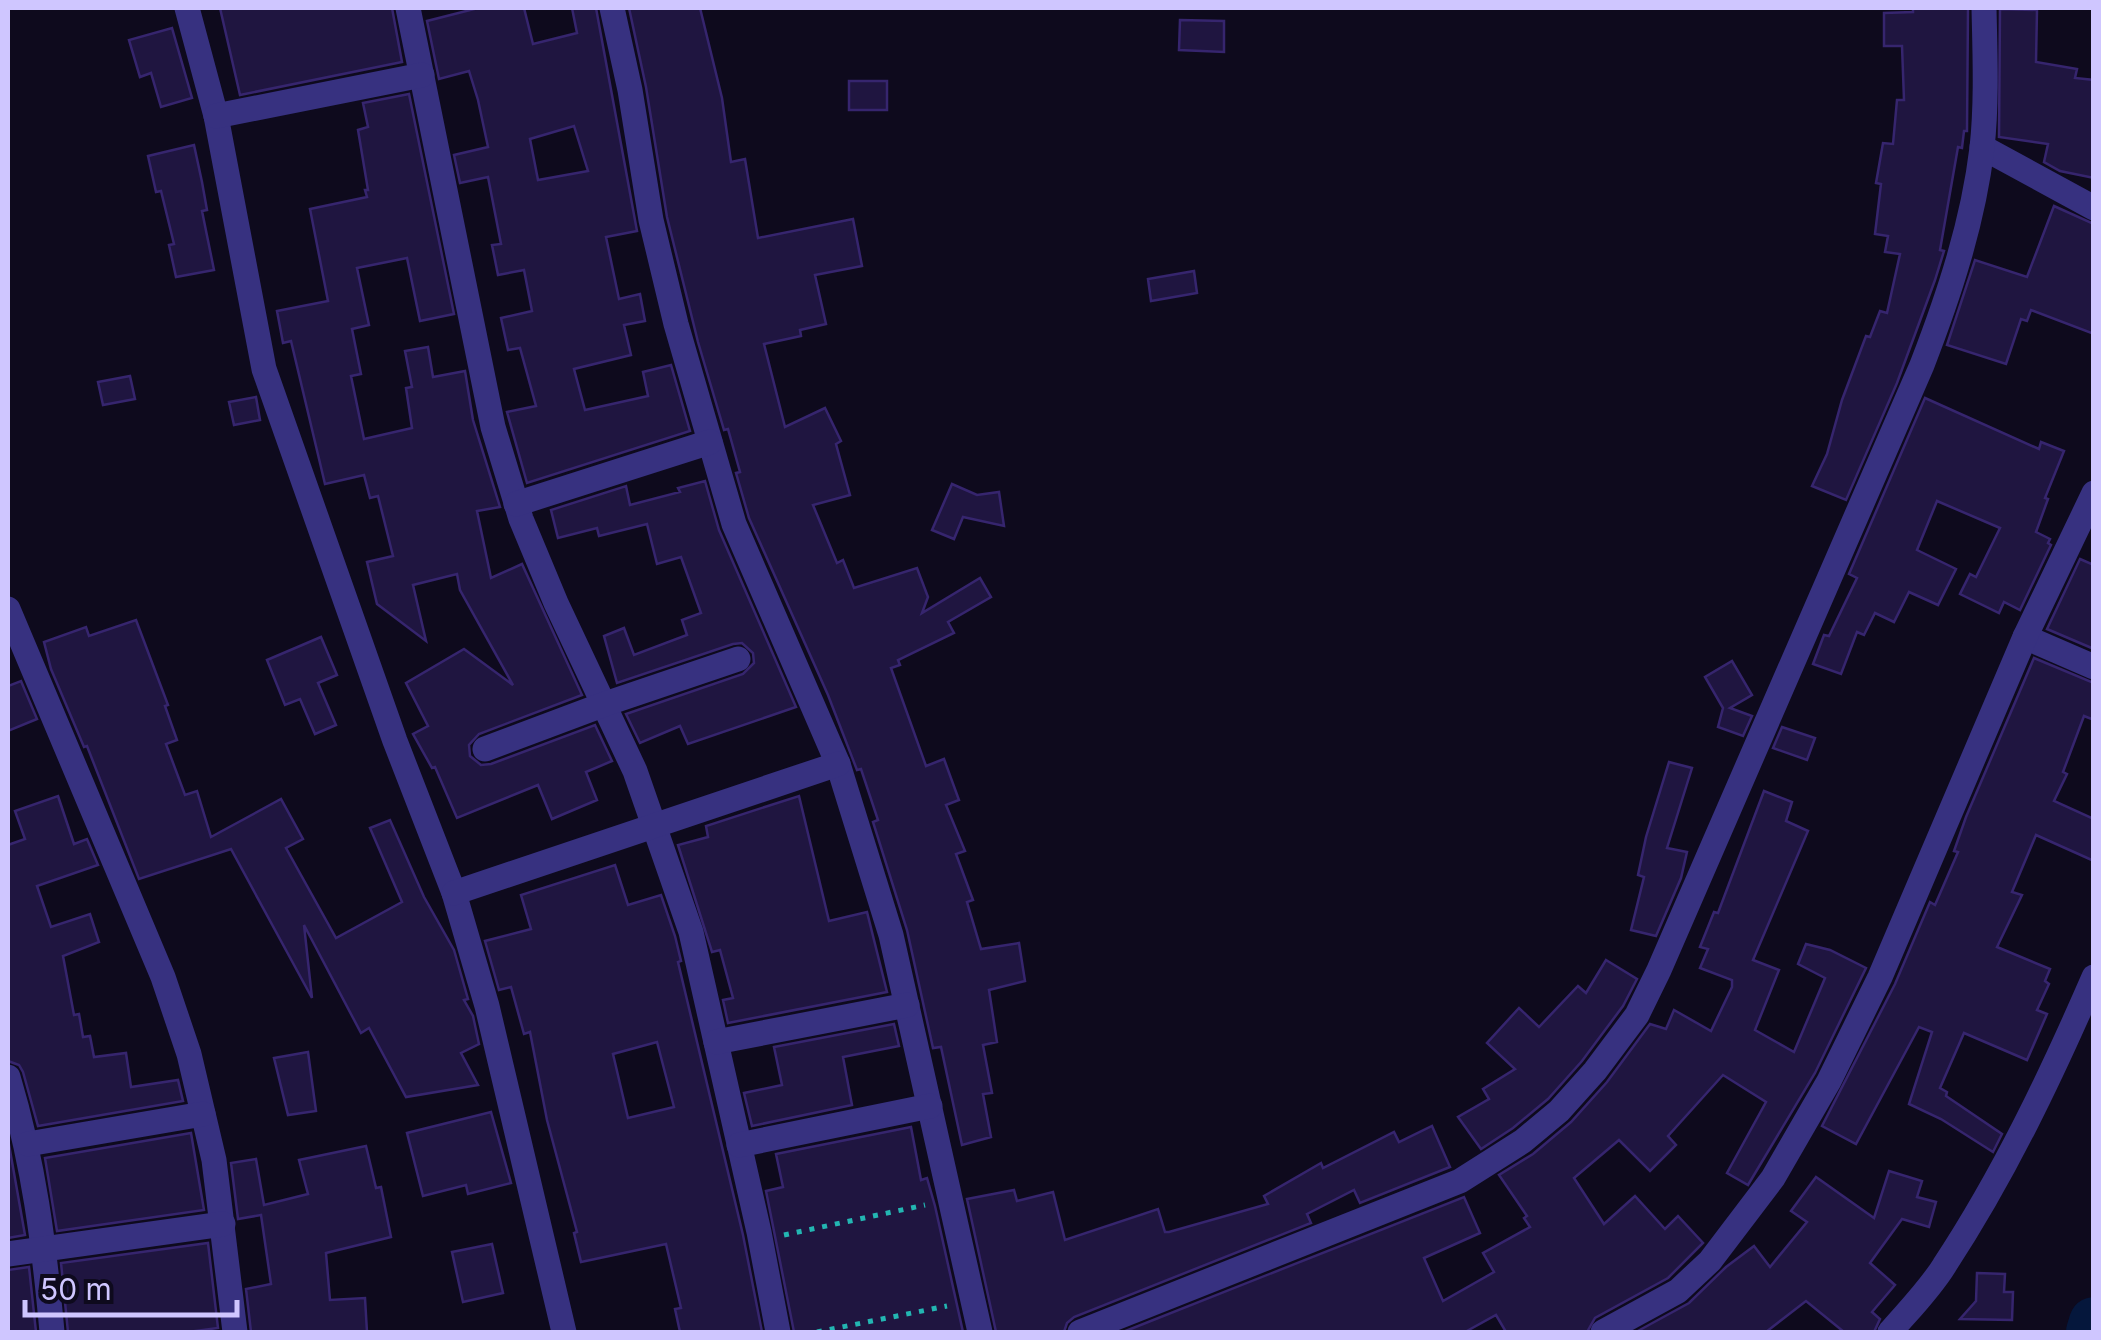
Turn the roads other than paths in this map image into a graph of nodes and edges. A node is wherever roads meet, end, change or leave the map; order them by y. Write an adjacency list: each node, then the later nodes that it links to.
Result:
1 (186, 8): 6 (street)
2 (408, 8): 5 (street)
3 (612, 8): 9 (street)
4 (1984, 8): 7 (street)
5 (422, 75): 6 (street); 11 (street)
6 (216, 116): 21 (street)
7 (1982, 147): 8 (street); 38 (street)
8 (2094, 208)
9 (710, 442): 11 (street); 19 (street)
10 (2094, 493): 13 (street)
11 (516, 504): 17 (street)
12 (8, 608): 14 (street)
13 (2025, 637): 16 (street); 39 (street)
14 (16, 650): 27 (street)
15 (738, 660): 17 (street)
16 (2094, 667)
17 (605, 704): 18 (street); 20 (street)
18 (485, 749)
19 (838, 764): 20 (street); 23 (street)
20 (656, 826): 21 (street); 24 (street)
21 (454, 893): 35 (street)
22 (2094, 977): 40 (street)
23 (907, 1005): 24 (street); 26 (street)
24 (716, 1042): 29 (street)
25 (8, 1077): 28 (street)
26 (930, 1106): 29 (street); 37 (street)
27 (203, 1114): 28 (street); 30 (street)
28 (28, 1144): 31 (street)
29 (740, 1145): 36 (street)
30 (223, 1224): 31 (street); 34 (street)
31 (45, 1249): 32 (street); 33 (street)
32 (8, 1254)
33 (52, 1332)
34 (235, 1332)
35 (564, 1332)
36 (778, 1332)
37 (980, 1332)
38 (1080, 1332)
39 (1603, 1332)
40 (1890, 1332)

